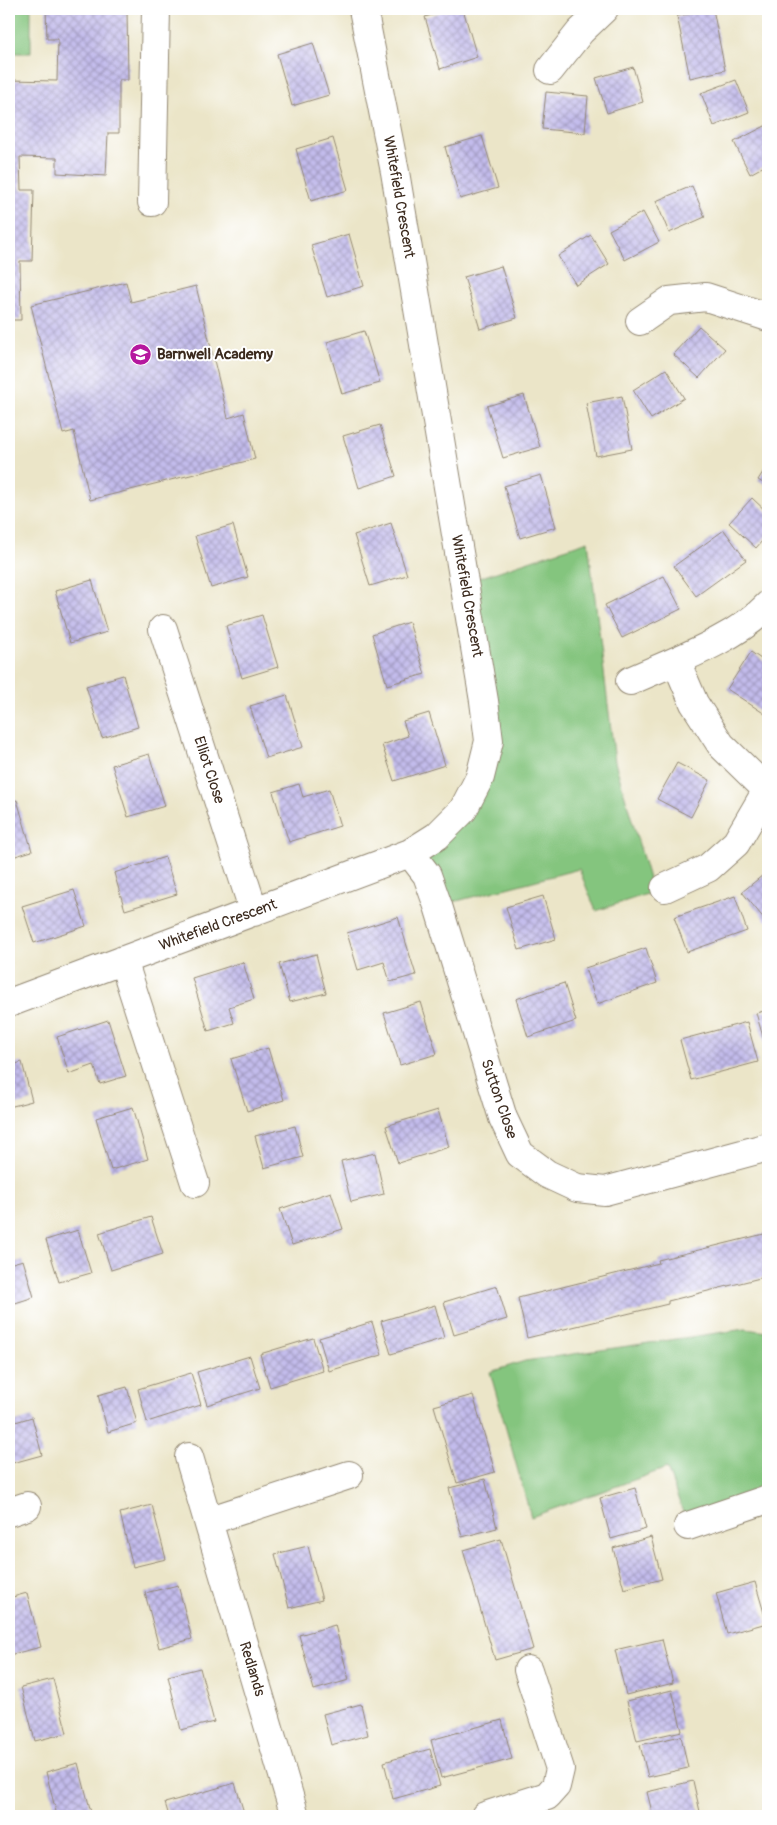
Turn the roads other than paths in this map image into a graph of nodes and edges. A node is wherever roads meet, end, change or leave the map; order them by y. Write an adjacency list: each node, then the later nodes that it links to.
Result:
1 (156, 9): 5 (street)
2 (363, 9): 12 (street, Whitefield Crescent)
3 (604, 9): 4 (street)
4 (550, 70)
5 (152, 202)
6 (768, 317): 7 (street)
7 (640, 321)
8 (768, 605): 10 (street)
9 (164, 629): 14 (street, Elliot Close)
10 (676, 661): 11 (street); 13 (street)
11 (630, 681)
12 (410, 853): 14 (street, Whitefield Crescent); 17 (street, Sutton Close)
13 (665, 888)
14 (254, 912): 15 (street, Whitefield Crescent)
15 (123, 960): 16 (street, Whitefield Crescent); 18 (street)
16 (9, 1003)
17 (768, 1147)
18 (195, 1183)
19 (190, 1457): 22 (street, Redlands)
20 (349, 1475): 22 (street)
21 (768, 1499): 23 (street)
22 (208, 1521): 25 (street, Redlands)
23 (688, 1526)
24 (528, 1670): 26 (street)
25 (295, 1816)
26 (486, 1816)

